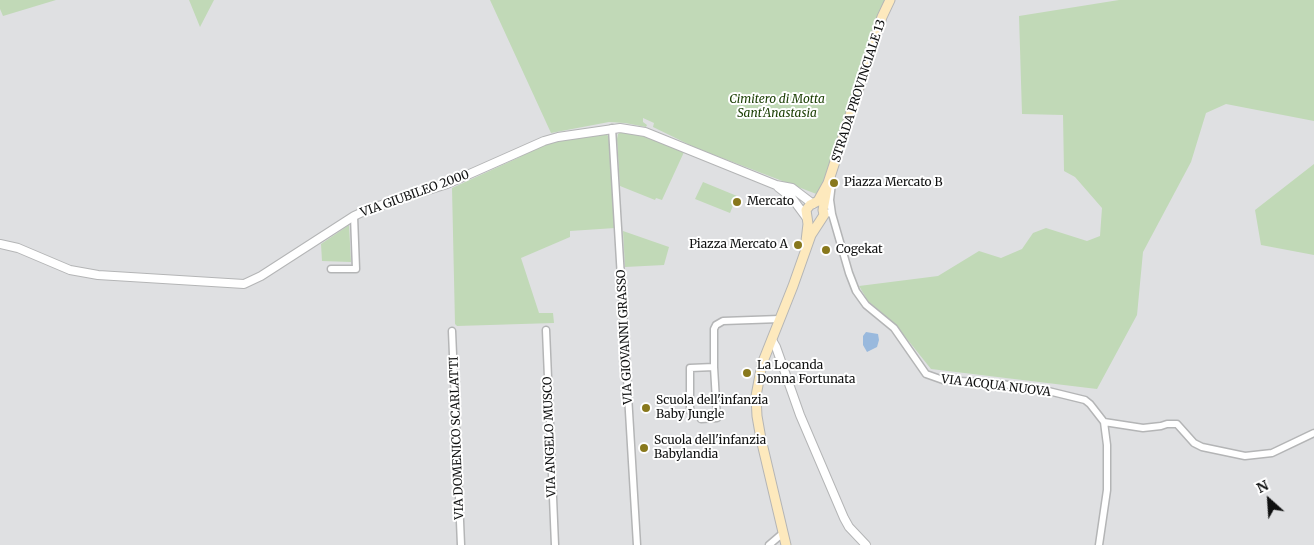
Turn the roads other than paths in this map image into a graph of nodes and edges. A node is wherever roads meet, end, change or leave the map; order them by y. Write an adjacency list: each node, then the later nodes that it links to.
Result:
1 (890, 0): 3 (main road, STRADA PROVINCIALE 13)
2 (612, 128): 5 (street, VIA GIUBILEO 2000); 8 (street, VIA GIUBILEO 2000); 26 (street, VIA GIOVANNI GRASSO)
3 (833, 169): 4 (main road, STRADA PROVINCIALE 13); 7 (street, VIA ACQUA NUOVA)
4 (828, 183): 6 (main road); 7 (main road)
5 (776, 185): 6 (street, VIA GIUBILEO 2000); 9 (street)
6 (814, 204): 7 (main road); 9 (main road)
7 (826, 212): 10 (main road); 21 (street, VIA ACQUA NUOVA)
8 (354, 216): 11 (street, VIA GIUBILEO 2000); 13 (street)
9 (806, 217): 10 (main road); 12 (main road)
10 (818, 222): 12 (main road)
11 (0, 244)
12 (806, 249): 14 (main road)
13 (331, 269)
14 (780, 319): 17 (main road); 18 (street)
15 (546, 330): 25 (street, VIA ANGELO MUSCO)
16 (452, 331): 24 (street, VIA DOMENICO SCARLATTI)
17 (772, 340): 23 (main road); 29 (street)
18 (714, 367): 19 (street); 20 (street)
19 (690, 410)
20 (701, 419)
21 (1104, 422): 22 (street); 30 (street)
22 (1314, 433)
23 (783, 533): 27 (street); 28 (main road)
24 (461, 545)
25 (555, 545)
26 (637, 545)
27 (769, 545)
28 (786, 545)
29 (866, 545)
30 (1099, 545)

